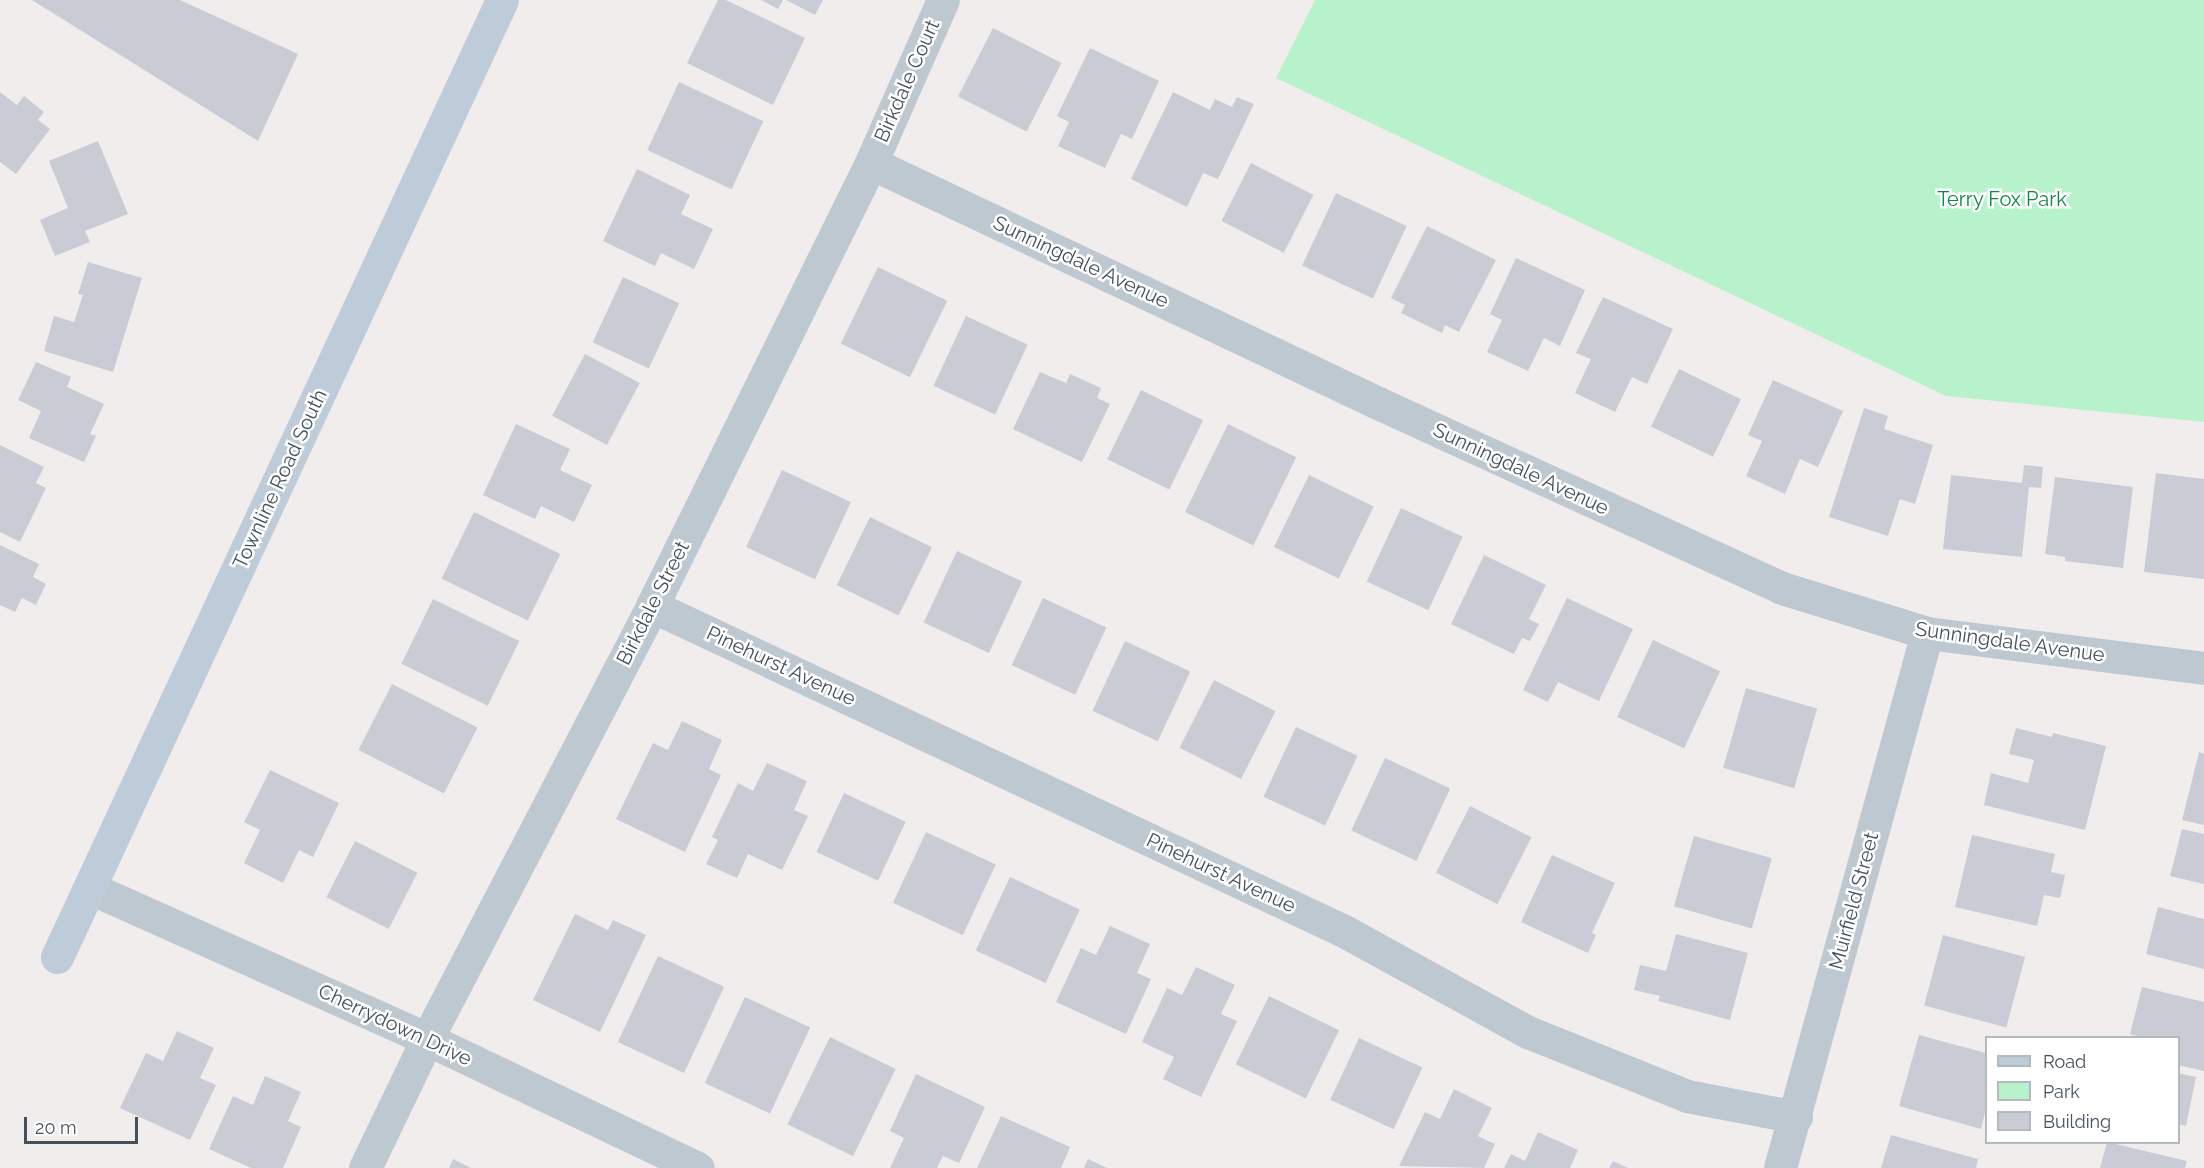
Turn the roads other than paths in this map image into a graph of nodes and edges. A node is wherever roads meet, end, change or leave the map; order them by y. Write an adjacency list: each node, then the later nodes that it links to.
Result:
1 (502, 0): 7 (street, Townline Road South)
2 (943, 0): 3 (street, Birkdale Court)
3 (871, 163): 4 (street, Birkdale Street); 5 (street, Sunningdale Avenue)
4 (652, 606): 9 (street, Birkdale Street); 10 (street, Pinehurst Avenue)
5 (1927, 633): 6 (street, Sunningdale Avenue); 10 (street, Muirfield Street)
6 (2204, 668)
7 (90, 888): 8 (street, Townline Road South); 9 (street, Cherrydown Drive)
8 (57, 957)
9 (427, 1039): 11 (street, Birkdale Street); 12 (street, Cherrydown Drive)
10 (1796, 1117): 13 (street, Muirfield Street)
11 (365, 1168)
12 (698, 1168)
13 (1780, 1168)

